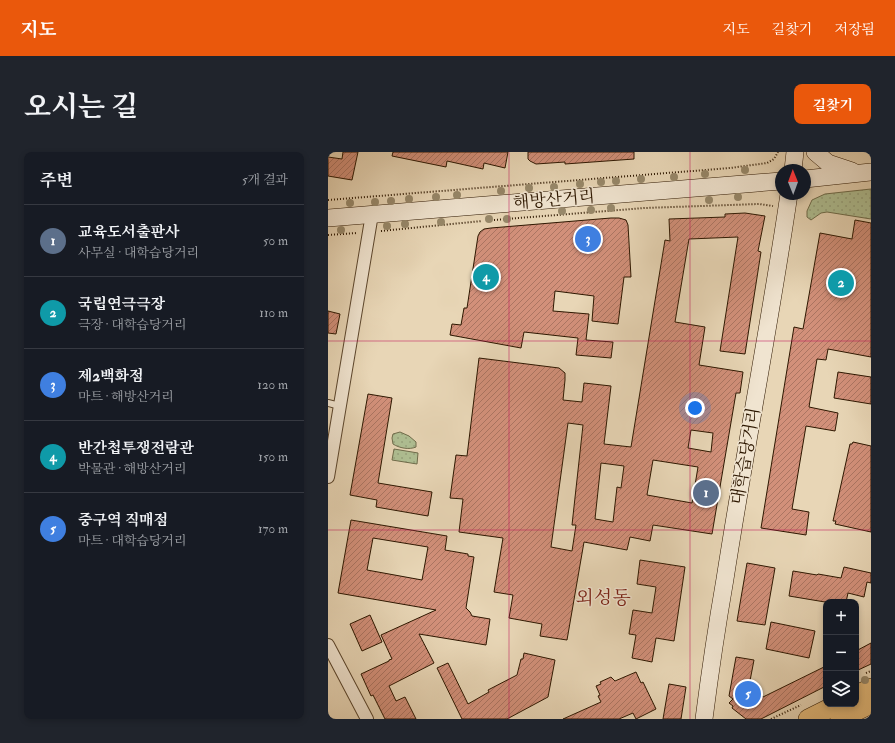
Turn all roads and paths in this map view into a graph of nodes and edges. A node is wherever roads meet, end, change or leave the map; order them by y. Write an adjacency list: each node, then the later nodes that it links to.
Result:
1 (778, 152): 8 (path)
2 (795, 152): 4 (main road)
3 (815, 152): 5 (main road)
4 (793, 164)
5 (865, 172): 6 (main road)
6 (811, 178)
7 (775, 181): 10 (main road, 해방산거리)
8 (328, 200)
9 (788, 201): 12 (path); 24 (main road, 대학습당거리)
10 (372, 214): 11 (main road, 해방산거리); 12 (street)
11 (328, 218)
12 (368, 233): 13 (path); 15 (street)
13 (328, 235)
14 (328, 403): 15 (lane)
15 (340, 406): 16 (street)
16 (328, 477)
17 (328, 645): 23 (street)
18 (871, 688): 19 (main road)
19 (859, 694)
20 (871, 704): 26 (main road)
21 (825, 707): 22 (main road)
22 (807, 711): 25 (path)
23 (367, 719)
24 (704, 719)
25 (771, 719)
26 (840, 719)

